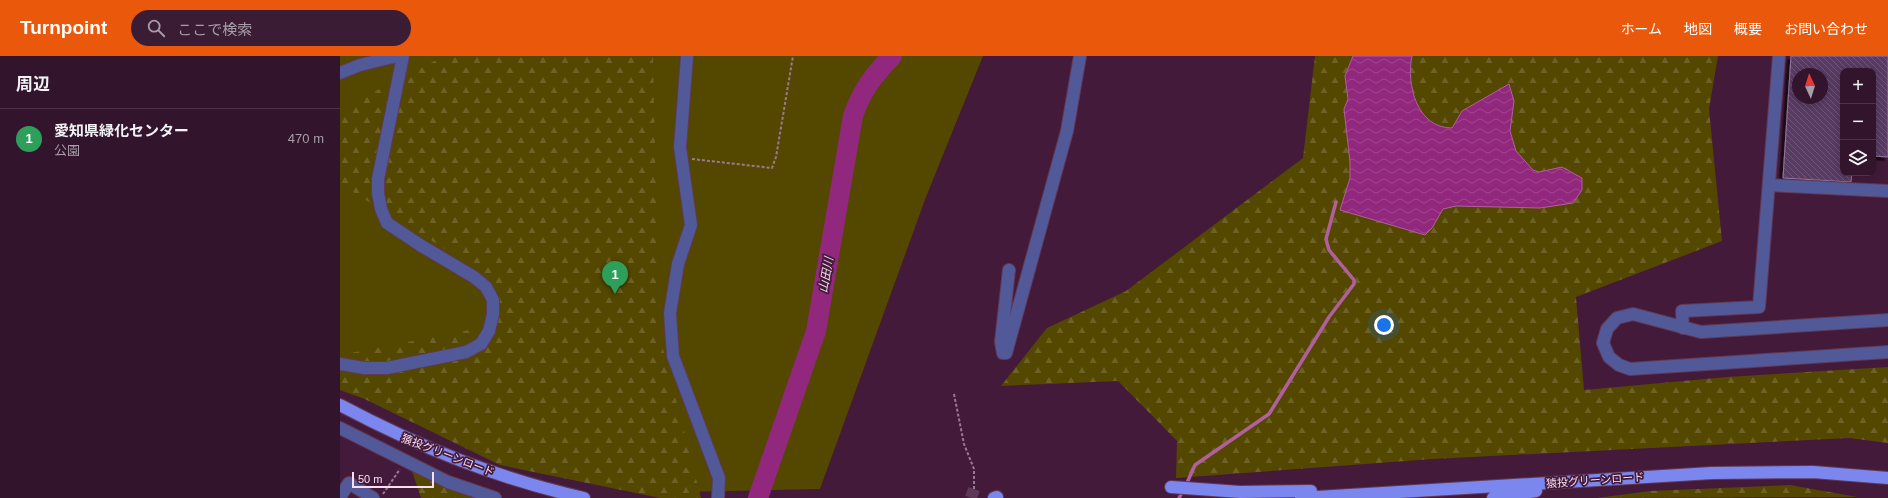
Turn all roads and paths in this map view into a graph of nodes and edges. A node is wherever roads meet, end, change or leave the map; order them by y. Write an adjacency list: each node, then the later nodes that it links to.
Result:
1 (397, 56): 7 (street)
2 (403, 56): 15 (street)
3 (687, 56): 8 (street)
4 (793, 56): 8 (path)
5 (1080, 56): 11 (street)
6 (1779, 56): 9 (street)
7 (340, 73)
8 (681, 158): 31 (street)
9 (1769, 185): 10 (street); 13 (street)
10 (1888, 191)
11 (1009, 270)
12 (1888, 320): 13 (street)
13 (1683, 328): 14 (street)
14 (1888, 352)
15 (340, 364)
16 (954, 394): 25 (path)
17 (340, 405): 30 (main road, 猿投グリーンロード)
18 (340, 428): 19 (street)
19 (405, 461): 28 (path); 29 (street)
20 (1888, 478): 22 (main road, 猿投グリーンロード)
21 (345, 479): 26 (street); 27 (street)
22 (1597, 480): 24 (main road, 猿投グリーンロード); 33 (main road)
23 (1171, 487): 24 (main road)
24 (1466, 488): 32 (main road, 猿投グリーンロード)
25 (974, 489)
26 (340, 497)
27 (373, 498)
28 (380, 498)
29 (495, 498)
30 (584, 498)
31 (718, 498)
32 (1301, 498)
33 (1493, 498)

